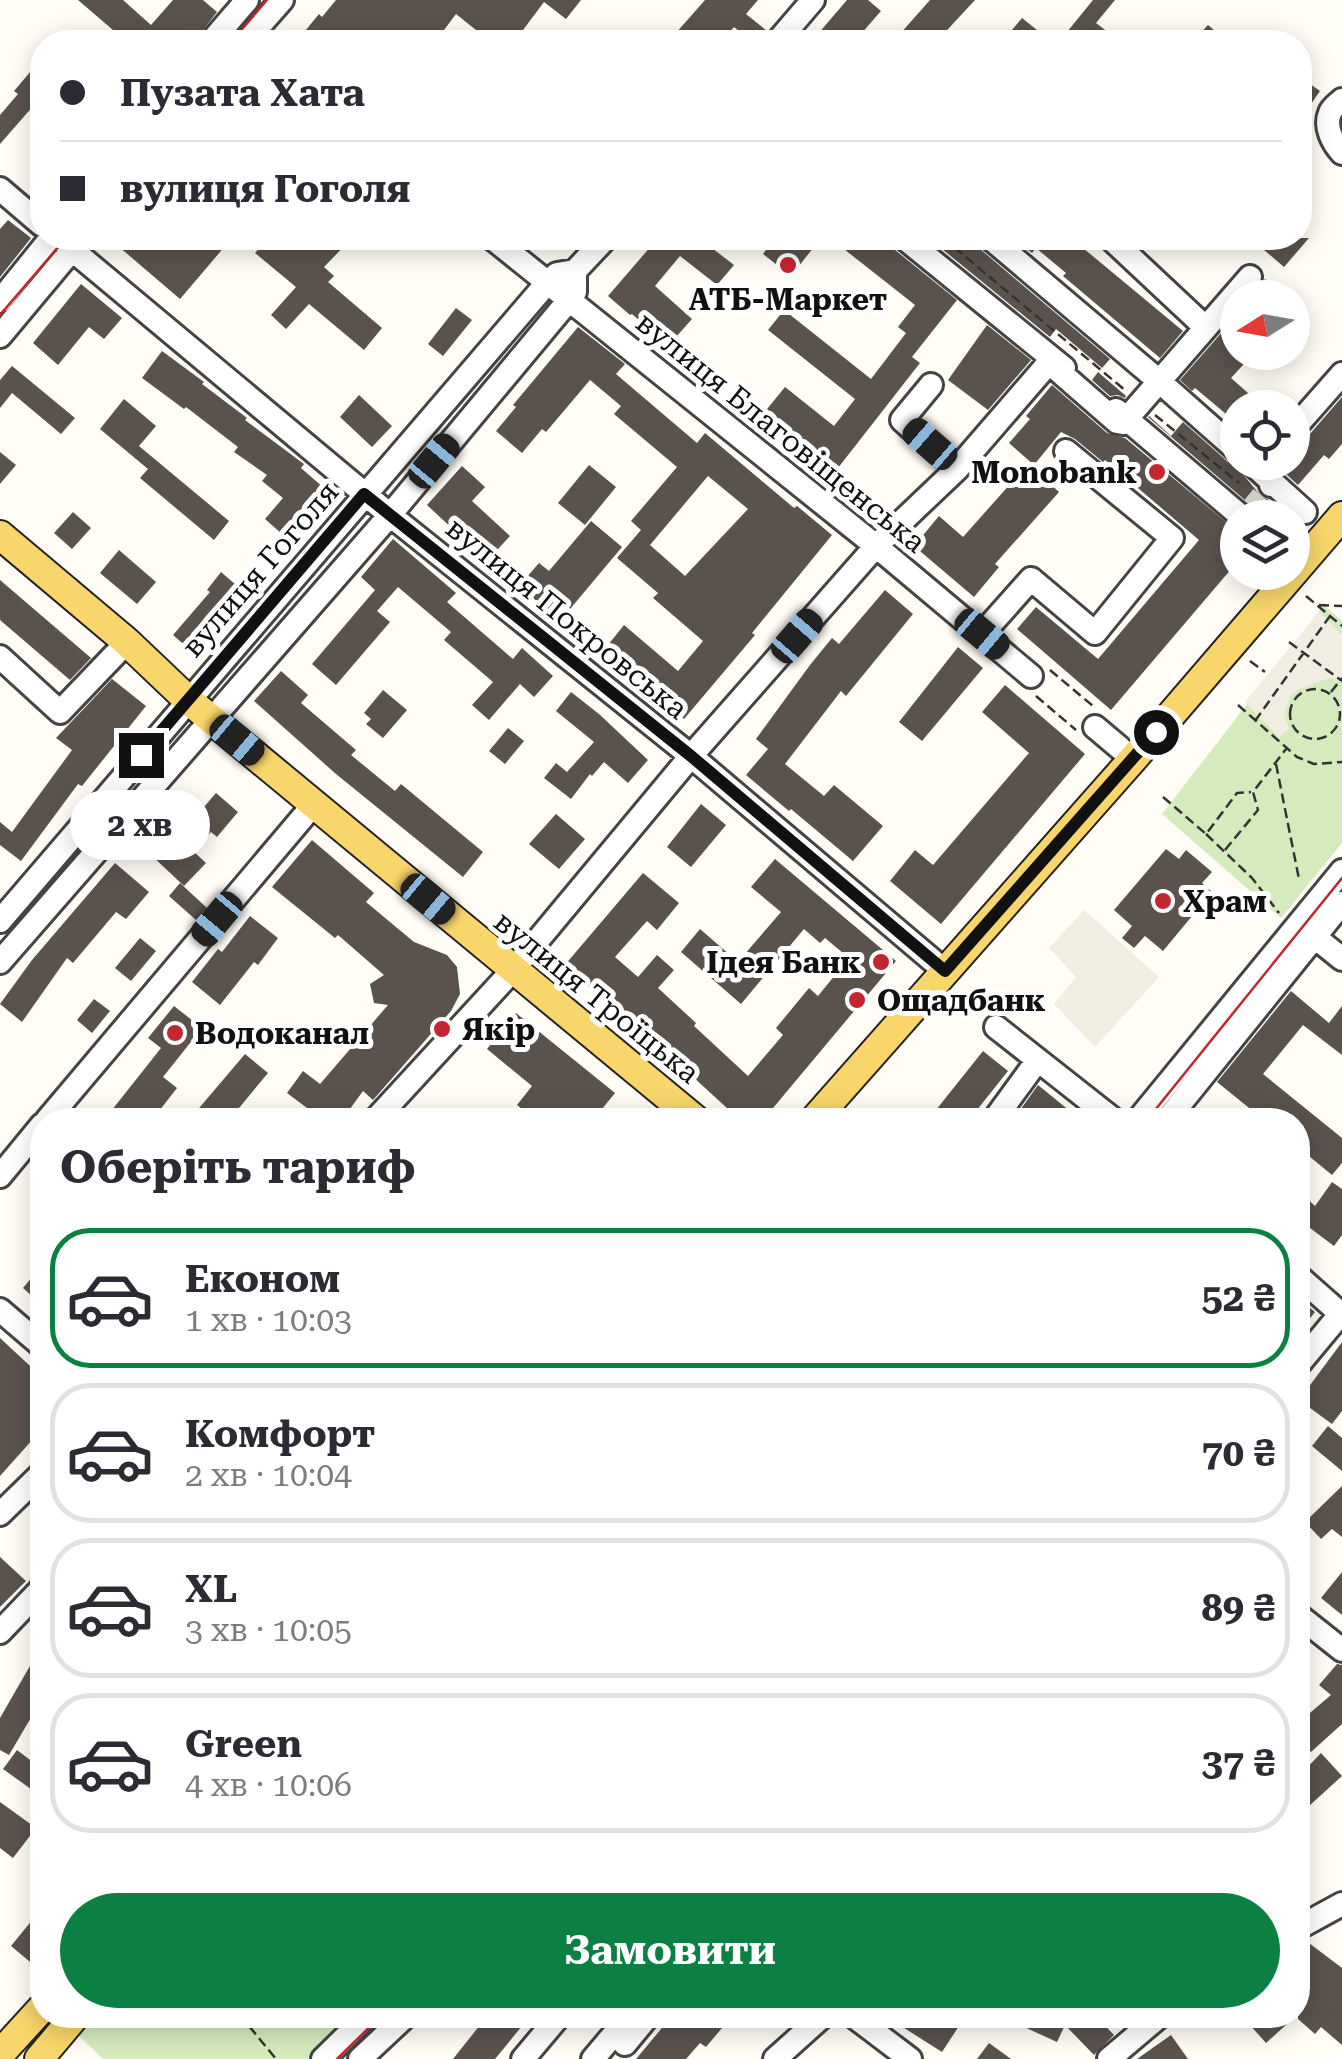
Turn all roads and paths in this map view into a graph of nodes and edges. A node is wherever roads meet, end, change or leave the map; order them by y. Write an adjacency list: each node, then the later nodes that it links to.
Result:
1 (247, 0): 4 (street)
2 (282, 0): 7 (street)
3 (813, 0): 8 (street)
4 (228, 22): 5 (street); 6 (street)
5 (221, 30)
6 (237, 30)
7 (258, 30)
8 (787, 30)
9 (1342, 100): 10 (street)
10 (1342, 152)
11 (0, 189): 12 (street)
12 (30, 215)
13 (55, 250): 26 (street)
14 (59, 250): 28 (street)
15 (78, 250): 39 (street, вулиця Покровська)
16 (507, 250): 24 (street, вулиця Благовіщенська)
17 (595, 250): 22 (street, вулиця Гоголя)
18 (920, 250): 32 (street)
19 (957, 250): 32 (path)
20 (1004, 250): 30 (street)
21 (1123, 250): 27 (street)
22 (575, 272): 24 (street, вулиця Гоголя); 25 (street, вулиця Гоголя)
23 (1250, 278): 27 (street)
24 (547, 282): 25 (street, вулиця Благовіщенська); 39 (street, вулиця Гоголя)
25 (569, 300): 42 (street, вулиця Гоголя); 45 (street, вулиця Благовіщенська)
26 (0, 302)
27 (1205, 327): 30 (street)
28 (0, 336)
29 (1341, 378): 33 (street)
30 (1159, 381): 32 (street); 34 (street)
31 (931, 385): 37 (street)
32 (1132, 405): 36 (path); 37 (street); 40 (street)
33 (1310, 411)
34 (1220, 436)
35 (1066, 451): 51 (street)
36 (1220, 458)
37 (958, 468): 45 (street)
38 (1262, 480): 41 (street)
39 (364, 494): 42 (street, вулиця Покровська); 61 (street, вулиця Гоголя)
40 (1229, 500)
41 (1291, 500)
42 (390, 515): 63 (street, вулиця Гоголя); 67 (street, вулиця Покровська)
43 (1342, 516): 68 (main road)
44 (0, 535): 52 (main road, вулиця Троїцька)
45 (876, 546): 51 (street, вулиця Благовіщенська); 67 (street)
46 (1304, 595): 47 (path)
47 (1318, 605): 48 (path); 49 (path)
48 (1342, 606)
49 (1330, 616): 50 (path); 54 (path)
50 (1342, 626)
51 (982, 634): 58 (street, вулиця Благовіщенська)
52 (127, 642): 55 (street); 61 (main road, вулиця Троїцька)
53 (1289, 642): 54 (path)
54 (1304, 653): 59 (path); 64 (path)
55 (0, 657)
56 (1250, 661): 57 (path)
57 (1264, 672)
58 (1031, 676): 65 (path); 65 (path)
59 (1342, 680): 60 (path)
60 (1330, 693): 60 (path)
61 (188, 700): 63 (main road, вулиця Троїцька); 79 (street, вулиця Гоголя)
62 (1238, 705): 64 (path)
63 (211, 718): 73 (main road, вулиця Троїцька); 82 (street, вулиця Гоголя)
64 (1255, 721): 66 (path)
65 (1093, 725): 68 (street)
66 (1286, 749): 69 (path); 70 (path)
67 (691, 756): 83 (street); 84 (street, вулиця Покровська)
68 (1132, 758): 84 (main road)
69 (1342, 762)
70 (1276, 763): 71 (path); 77 (path)
71 (1253, 792): 74 (path); 75 (path)
72 (1163, 798): 74 (path)
73 (314, 804): 83 (main road, вулиця Троїцька); 87 (street)
74 (1206, 834): 75 (path)
75 (1224, 851): 80 (path)
76 (1342, 871): 80 (street)
77 (1299, 879)
78 (1342, 902): 80 (street)
79 (0, 920)
80 (1303, 931): 81 (street); 93 (street); 94 (street)
81 (1342, 959)
82 (0, 962)
83 (513, 970): 88 (street); 89 (main road, вулиця Троїцька)
84 (945, 971): 90 (main road)
85 (996, 1027): 86 (street)
86 (1038, 1061): 91 (street); 92 (street)
87 (58, 1108)
88 (386, 1108)
89 (681, 1108)
90 (825, 1108)
91 (1003, 1108)
92 (1099, 1108)
93 (1148, 1108)
94 (1175, 1108)
95 (30, 1141): 96 (street)
96 (0, 1176)
97 (1310, 1286): 99 (street)
98 (0, 1310): 100 (street)
99 (1342, 1314): 101 (street)
100 (30, 1336)
101 (1310, 1351)
102 (30, 1485): 103 (street)
103 (0, 1514)
104 (30, 1601): 106 (street)
105 (1310, 1625): 107 (street)
106 (0, 1632)
107 (1342, 1650)
108 (1342, 1904): 109 (street)
109 (1310, 1921)
110 (30, 2021): 120 (main road)
111 (251, 2028): 122 (path)
112 (355, 2028): 123 (street)
113 (393, 2028): 124 (street)
114 (549, 2028): 125 (street)
115 (638, 2028): 126 (street)
116 (810, 2028): 127 (street)
117 (869, 2028): 128 (street)
118 (1146, 2028): 129 (street)
119 (58, 2048): 121 (main road)
120 (0, 2054)
121 (39, 2059)
122 (276, 2059)
123 (323, 2059)
124 (360, 2059)
125 (523, 2059)
126 (593, 2059)
127 (775, 2059)
128 (910, 2059)
129 (1109, 2059)

